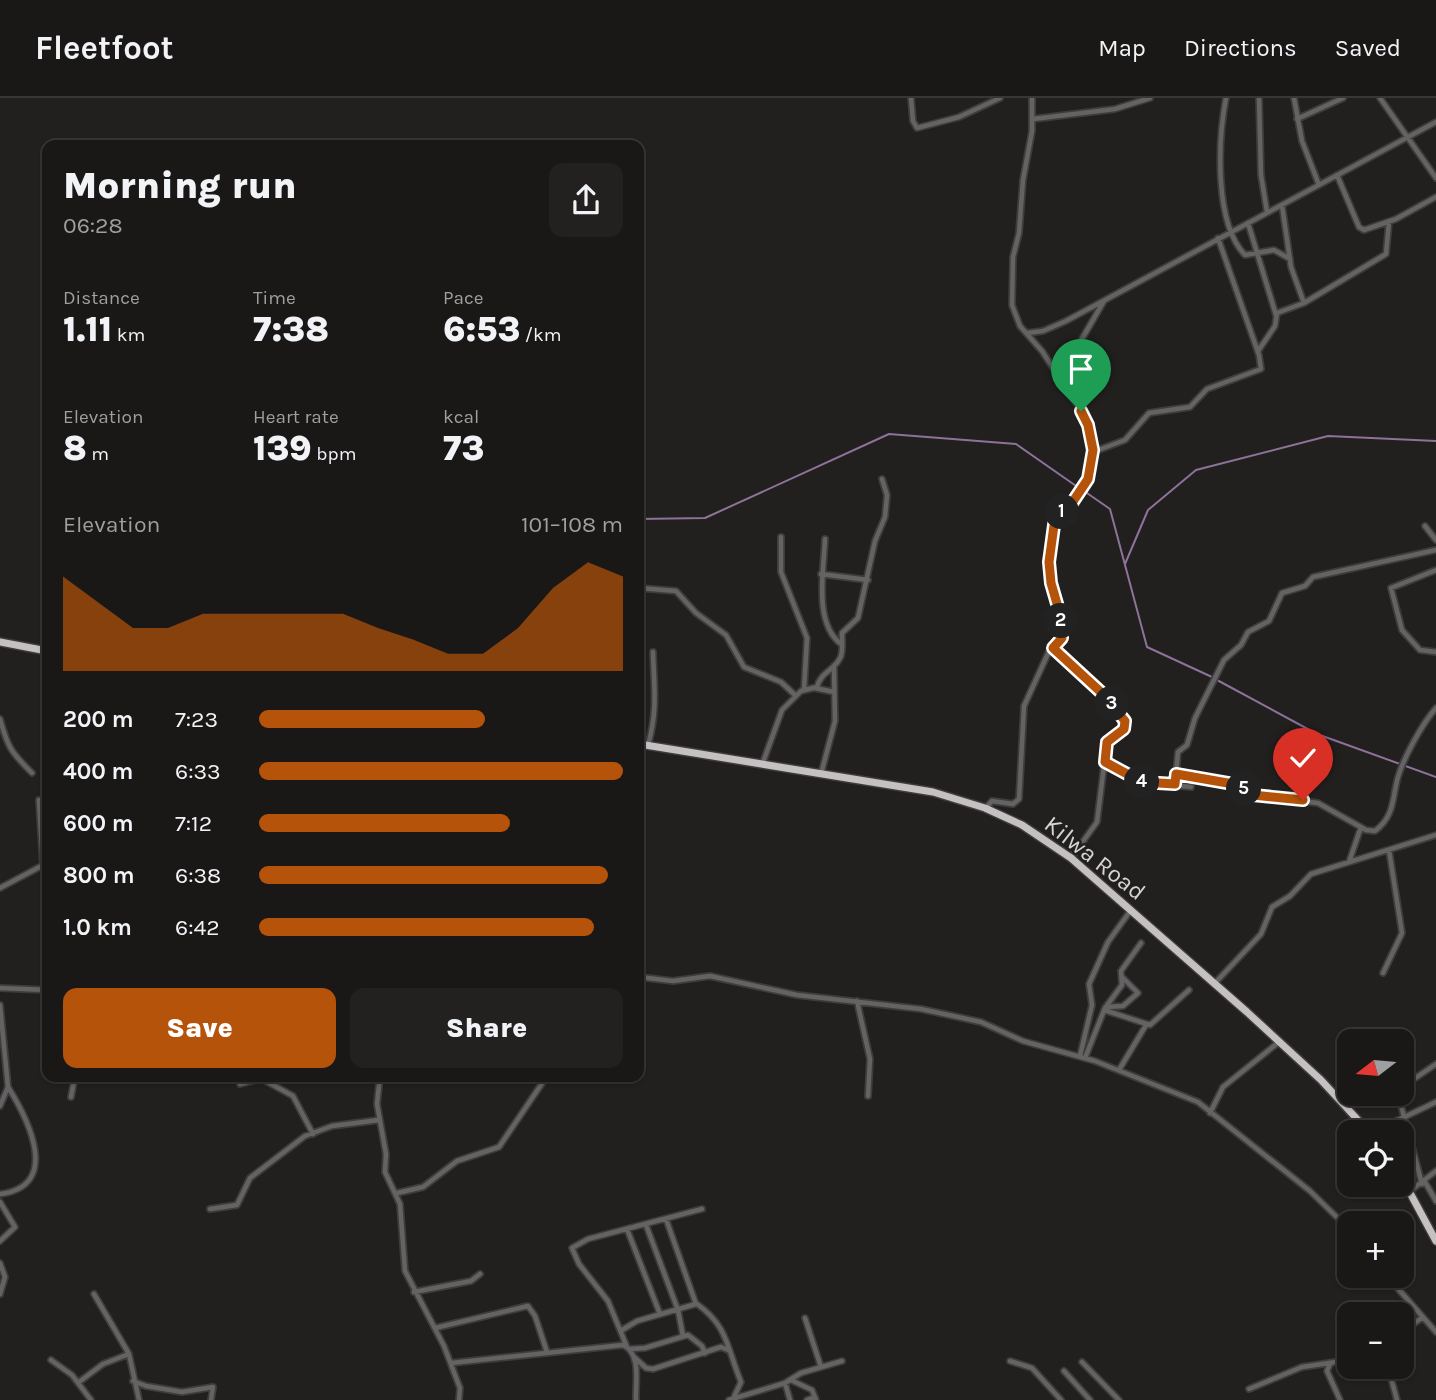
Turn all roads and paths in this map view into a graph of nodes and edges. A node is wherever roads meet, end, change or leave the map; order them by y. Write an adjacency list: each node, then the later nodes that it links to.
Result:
1 (911, 98): 2 (street)
2 (1000, 98)
3 (1032, 98): 12 (street)
4 (1119, 98): 11 (street)
5 (1150, 98): 11 (street)
6 (1226, 98): 24 (street)
7 (1259, 98): 21 (street)
8 (1294, 98): 13 (street)
9 (1343, 98): 13 (street)
10 (1380, 98): 15 (street)
11 (1126, 106): 12 (street)
12 (1033, 119): 31 (street)
13 (1297, 119): 18 (street)
14 (1436, 122): 15 (street)
15 (1408, 136): 16 (street); 17 (street)
16 (1337, 175): 18 (street); 22 (street)
17 (1436, 178)
18 (1319, 185): 20 (street)
19 (1436, 197): 22 (street)
20 (1282, 205): 21 (street); 27 (street)
21 (1267, 212): 23 (street)
22 (1389, 222): 29 (street)
23 (1248, 223): 24 (street); 26 (street)
24 (1233, 231): 25 (street); 26 (street)
25 (1218, 238): 28 (street); 32 (street)
26 (1257, 255): 27 (street); 30 (street)
27 (1290, 259): 29 (street)
28 (1105, 299): 31 (street); 33 (street)
29 (1304, 303): 30 (street)
30 (1276, 316): 32 (street)
31 (1026, 334): 33 (street)
32 (1258, 351): 34 (street)
33 (1072, 398): 34 (street)
34 (1093, 452): 47 (street)
35 (882, 479): 43 (street)
36 (1425, 526): 39 (street)
37 (781, 537): 53 (street)
38 (825, 540): 42 (street)
39 (1436, 540)
40 (1436, 550): 63 (street)
41 (1436, 570): 50 (street)
42 (821, 574): 43 (street); 46 (street)
43 (867, 580): 46 (street)
44 (644, 588): 55 (street)
45 (0, 644): 48 (highway)
46 (842, 645): 51 (street)
47 (1053, 645): 60 (street); 68 (street)
48 (42, 650)
49 (653, 652): 59 (street)
50 (1436, 652)
51 (834, 666): 52 (street); 54 (street)
52 (815, 688): 53 (street); 54 (street)
53 (804, 690): 55 (street)
54 (834, 692): 64 (street)
55 (795, 695): 61 (street)
56 (1436, 708): 69 (street)
57 (0, 719): 62 (street)
58 (644, 745): 59 (highway, Kilwa Road)
59 (648, 746): 61 (highway, Kilwa Road)
60 (1105, 762): 65 (street); 73 (street)
61 (761, 766): 64 (highway, Kilwa Road)
62 (32, 773)
63 (1176, 774): 65 (street); 69 (street)
64 (821, 775): 68 (highway, Kilwa Road)
65 (1175, 784): 66 (street)
66 (1191, 788)
67 (39, 800): 70 (street)
68 (985, 808): 73 (highway, Kilwa Road)
69 (1361, 827): 74 (street)
70 (42, 832)
71 (1436, 835): 72 (street)
72 (1389, 849): 74 (street); 79 (street)
73 (1071, 858): 77 (highway, Kilwa Road)
74 (1349, 863): 82 (street)
75 (42, 866): 76 (street)
76 (0, 888)
77 (1131, 910): 82 (highway, Kilwa Road); 92 (street)
78 (1140, 943): 80 (street)
79 (1383, 973)
80 (1122, 976): 88 (street); 88 (street)
81 (644, 978): 86 (street)
82 (1214, 984): 90 (highway, Kilwa Road)
83 (0, 988): 84 (street)
84 (42, 990)
85 (1189, 990): 89 (street)
86 (857, 1001): 92 (street); 102 (street)
87 (0, 1006): 91 (street)
88 (1105, 1009): 89 (street); 92 (street)
89 (1146, 1025): 95 (street)
90 (1279, 1042): 103 (highway, Kilwa Road); 109 (street)
91 (2, 1051): 94 (street)
92 (1082, 1057): 95 (street)
93 (1436, 1064): 96 (street)
94 (3, 1068): 101 (street)
95 (1119, 1070): 109 (street)
96 (1414, 1079)
97 (74, 1082): 104 (street)
98 (271, 1082): 113 (street)
99 (379, 1082): 110 (street)
100 (543, 1082): 119 (street)
101 (8, 1087): 106 (street); 118 (street)
102 (868, 1096)
103 (1337, 1096)
104 (71, 1097)
105 (1436, 1102): 112 (street)
106 (0, 1106)
107 (1347, 1106): 111 (highway, Kilwa Road)
108 (1400, 1106): 112 (street)
109 (1210, 1113): 126 (street)
110 (379, 1120): 113 (street); 119 (street)
111 (1360, 1120)
112 (1403, 1120)
113 (313, 1134): 124 (street)
114 (1414, 1155): 116 (street)
115 (1436, 1171): 116 (street)
116 (1423, 1183): 117 (street); 122 (street)
117 (1414, 1189)
118 (10, 1193): 120 (street); 123 (street)
119 (397, 1193): 135 (street)
120 (0, 1194)
121 (1413, 1197): 131 (highway)
122 (1436, 1201)
123 (0, 1202): 130 (street)
124 (210, 1209)
125 (702, 1209): 127 (street)
126 (1337, 1217)
127 (666, 1219): 128 (street); 138 (street)
128 (646, 1225): 129 (street); 139 (street)
129 (627, 1229): 140 (street); 145 (street)
130 (0, 1241)
131 (1436, 1241)
132 (0, 1263): 136 (street)
133 (480, 1274): 135 (street)
134 (1398, 1288): 141 (street)
135 (414, 1292): 144 (street)
136 (0, 1294)
137 (94, 1294): 152 (street)
138 (696, 1304): 139 (street); 149 (street)
139 (678, 1310): 140 (street); 147 (street)
140 (660, 1314): 145 (street)
141 (1423, 1317): 143 (street); 146 (street)
142 (805, 1318): 161 (street)
143 (1414, 1323)
144 (435, 1328): 150 (street); 158 (street)
145 (622, 1330): 148 (street)
146 (1436, 1332)
147 (683, 1336): 148 (street); 151 (street)
148 (628, 1348): 150 (street); 153 (street)
149 (729, 1351): 151 (street); 169 (street)
150 (547, 1352): 158 (street)
151 (705, 1353): 153 (street)
152 (129, 1354): 164 (street); 165 (street)
153 (634, 1357): 174 (street)
154 (51, 1360): 165 (street)
155 (842, 1361): 161 (street)
156 (1010, 1361): 177 (street)
157 (1082, 1362): 179 (street)
158 (451, 1363): 173 (street)
159 (1337, 1363): 160 (street)
160 (1330, 1364): 167 (street); 180 (street)
161 (821, 1367): 166 (street)
162 (1064, 1371): 178 (street)
163 (1391, 1379): 181 (street)
164 (133, 1380): 171 (street); 172 (street)
165 (79, 1382): 170 (street)
166 (788, 1382): 168 (street); 169 (street); 175 (street)
167 (1249, 1389)
168 (815, 1398): 176 (street)
169 (732, 1399)
170 (91, 1400)
171 (139, 1400)
172 (211, 1400)
173 (459, 1400)
174 (636, 1400)
175 (790, 1400)
176 (807, 1400)
177 (1062, 1400)
178 (1090, 1400)
179 (1119, 1400)
180 (1340, 1400)
181 (1397, 1400)

